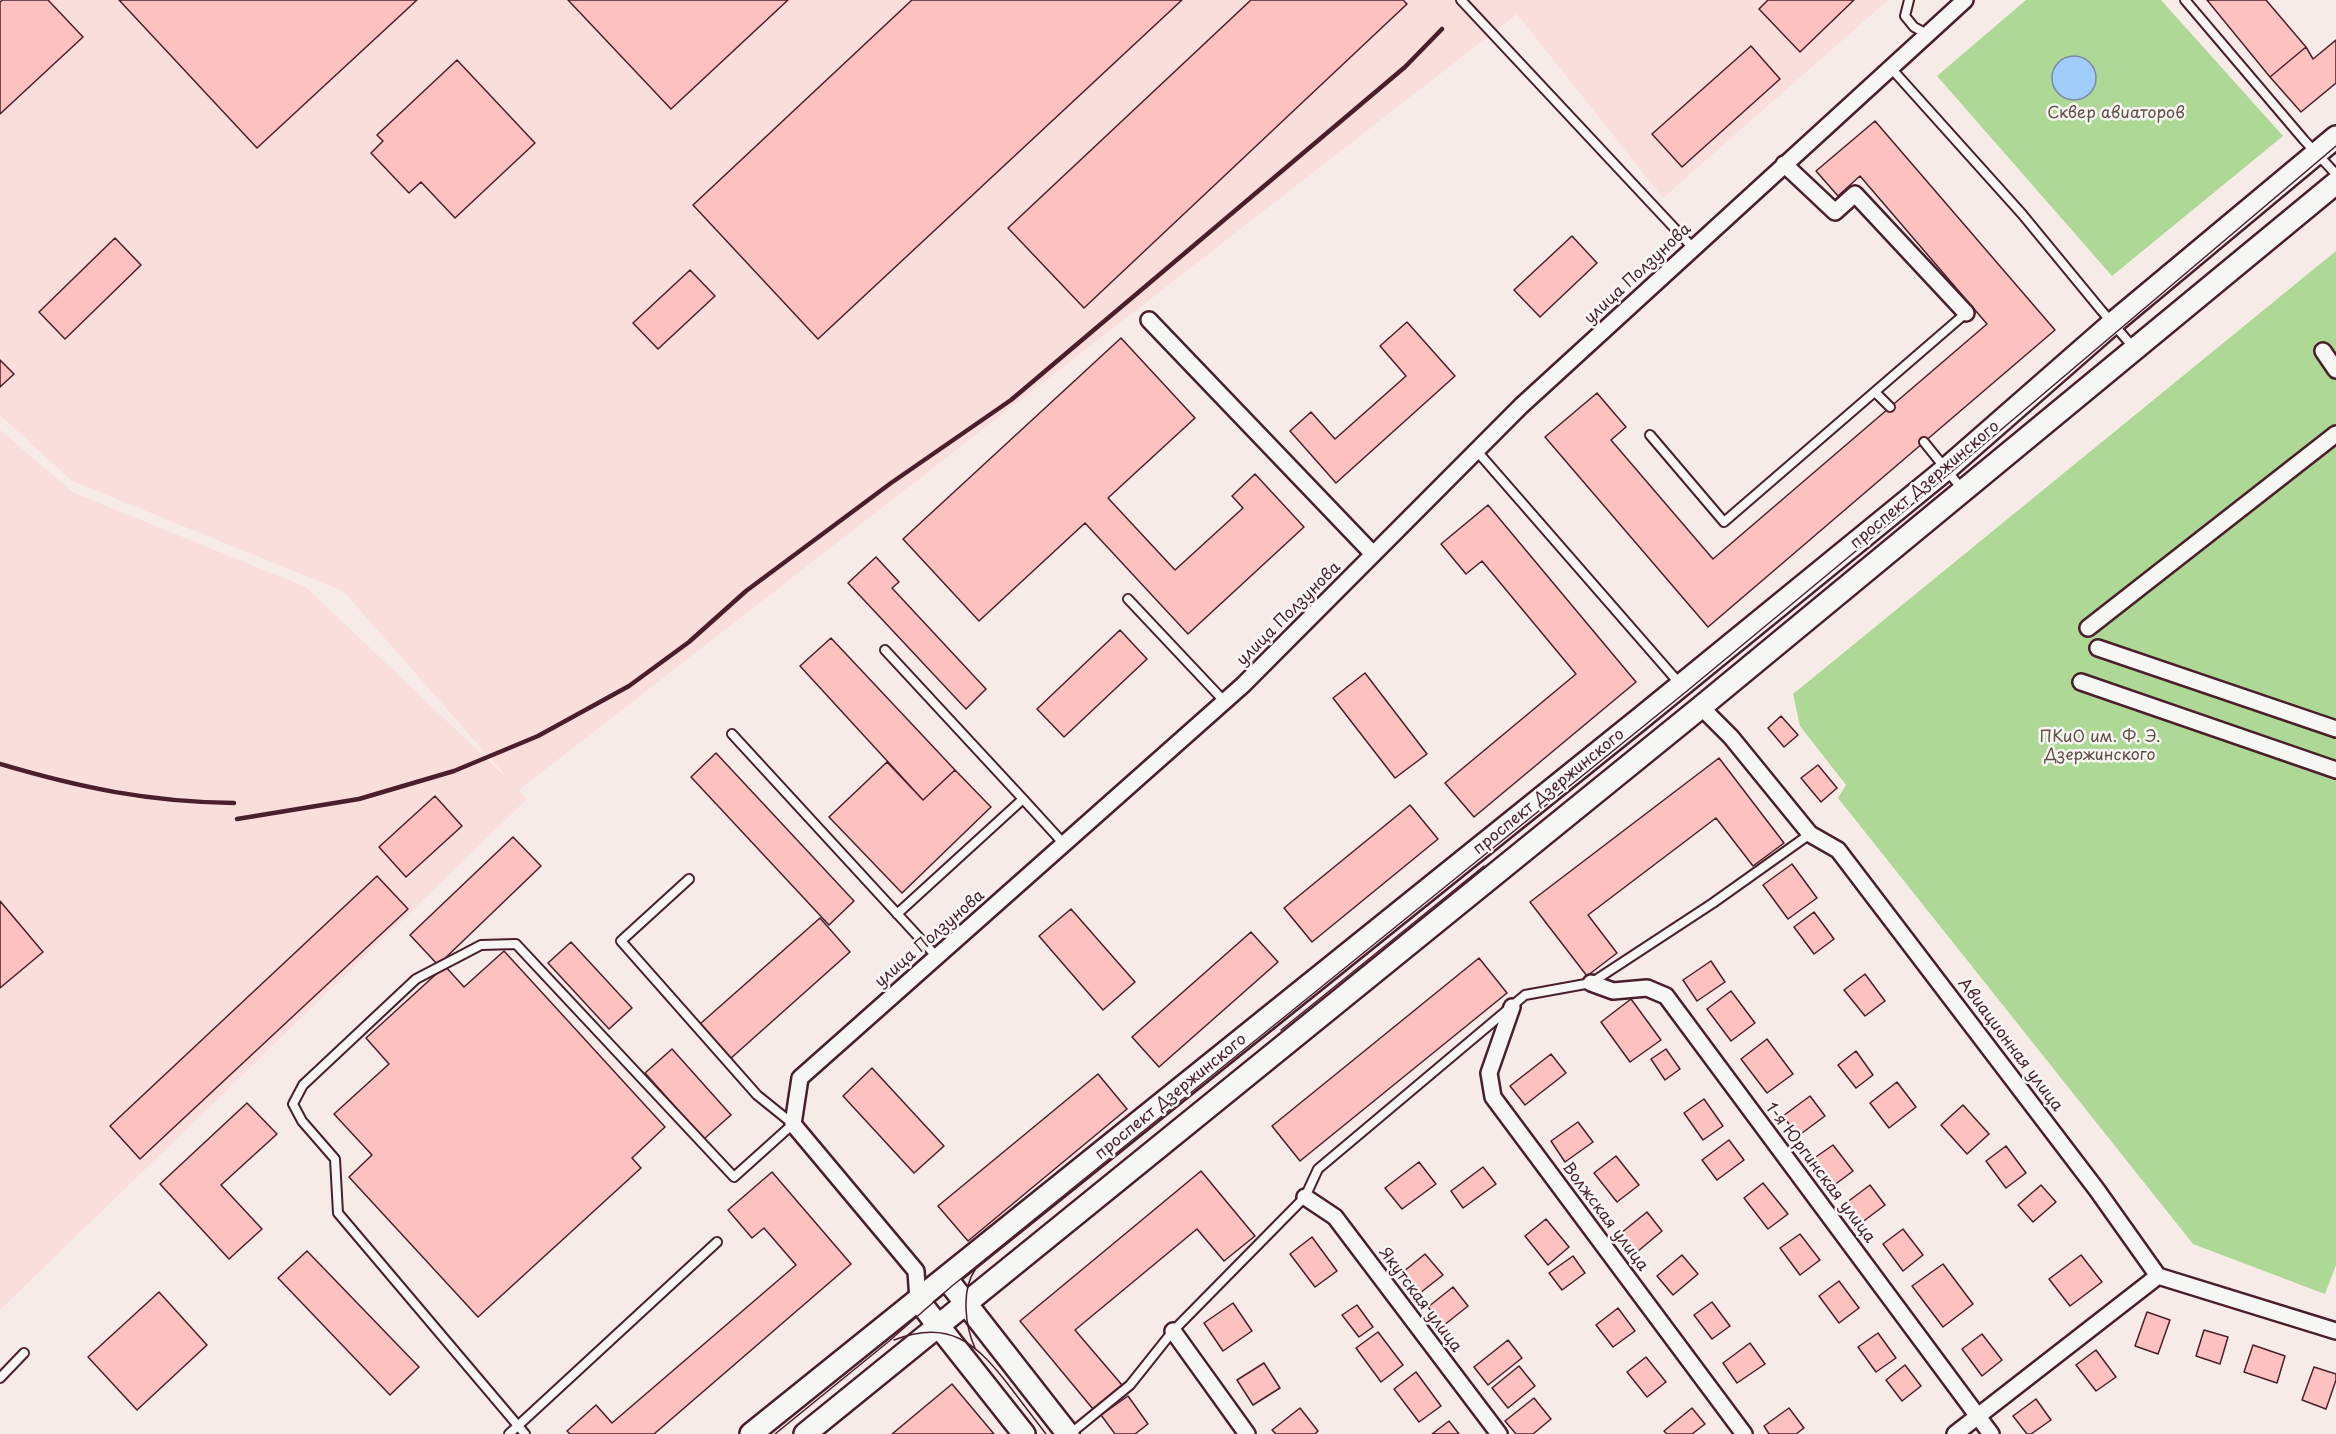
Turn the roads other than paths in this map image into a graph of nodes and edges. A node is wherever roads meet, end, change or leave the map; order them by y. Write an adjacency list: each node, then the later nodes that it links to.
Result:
1 (1461, 0): 12 (lane)
2 (1909, 0): 5 (lane)
3 (1965, 0): 5 (street, улица Ползунова)
4 (2185, 0): 8 (lane)
5 (1929, 34): 6 (street, улица Ползунова)
6 (1890, 67): 9 (street, улица Ползунова); 15 (lane)
7 (2336, 137): 8 (main road, проспект Дзержинского)
8 (2317, 152): 10 (lane); 15 (main road, проспект Дзержинского)
9 (1784, 164): 12 (street, улица Ползунова); 13 (street)
10 (2336, 174)
11 (2336, 183): 16 (main road, проспект Дзержинского)
12 (1693, 248): 24 (street, улица Ползунова)
13 (1966, 313): 19 (lane)
14 (1149, 320): 27 (street)
15 (2113, 323): 16 (lane); 25 (main road, проспект Дзержинского)
16 (2135, 349): 26 (main road, проспект Дзержинского)
17 (2323, 351): 18 (street)
18 (2336, 370)
19 (1875, 392): 20 (lane); 22 (lane)
20 (1890, 407)
21 (2336, 434): 29 (street)
22 (1650, 435)
23 (1924, 442): 25 (lane)
24 (1476, 450): 27 (street, улица Ползунова); 33 (lane)
25 (1945, 470): 26 (lane); 33 (main road, проспект Дзержинского)
26 (1963, 490): 35 (main road, проспект Дзержинского)
27 (1373, 554): 34 (street, улица Ползунова)
28 (1128, 599): 34 (lane)
29 (2088, 628)
30 (2098, 648): 36 (street)
31 (885, 650): 39 (lane)
32 (2080, 682): 38 (street)
33 (1681, 685): 35 (main road); 52 (main road, проспект Дзержинского)
34 (1225, 702): 41 (street, улица Ползунова)
35 (1701, 707): 40 (street, Авиационная улица); 54 (main road, проспект Дзержинского)
36 (2336, 729)
37 (732, 734): 43 (lane)
38 (2336, 770)
39 (1023, 799): 41 (lane); 43 (lane)
40 (1810, 834): 45 (lane); 51 (street, Авиационная улица)
41 (1064, 844): 44 (street, улица Ползунова)
42 (689, 879): 47 (lane)
43 (897, 914): 44 (lane)
44 (937, 957): 47 (street, улица Ползунова)
45 (1591, 983): 46 (lane); 60 (street, 1-я Юргинская улица)
46 (1512, 1007): 48 (lane); 70 (street, Волжская улица)
47 (793, 1124): 50 (street); 61 (lane)
48 (1305, 1197): 56 (lane); 69 (street, Якутская улица)
49 (717, 1242): 61 (lane)
50 (916, 1270): 52 (street); 53 (street)
51 (2158, 1276): 57 (street); 60 (street)
52 (946, 1278): 53 (main road, проспект Дзержинского); 54 (main road)
53 (918, 1300): 55 (main road); 64 (main road, проспект Дзержинского)
54 (966, 1304): 55 (main road, проспект Дзержинского); 67 (main road)
55 (940, 1325): 65 (main road, проспект Дзержинского); 66 (main road)
56 (1173, 1331): 67 (lane); 68 (street)
57 (2336, 1331)
58 (24, 1353): 59 (lane)
59 (0, 1378)
60 (1978, 1416): 71 (street); 72 (street, 1-я Юргинская улица)
61 (518, 1426): 62 (lane); 63 (lane)
62 (508, 1434)
63 (525, 1434)
64 (751, 1434)
65 (805, 1434)
66 (1024, 1434)
67 (1068, 1434)
68 (1247, 1434)
69 (1499, 1434)
70 (1744, 1434)
71 (1955, 1434)
72 (1991, 1434)

